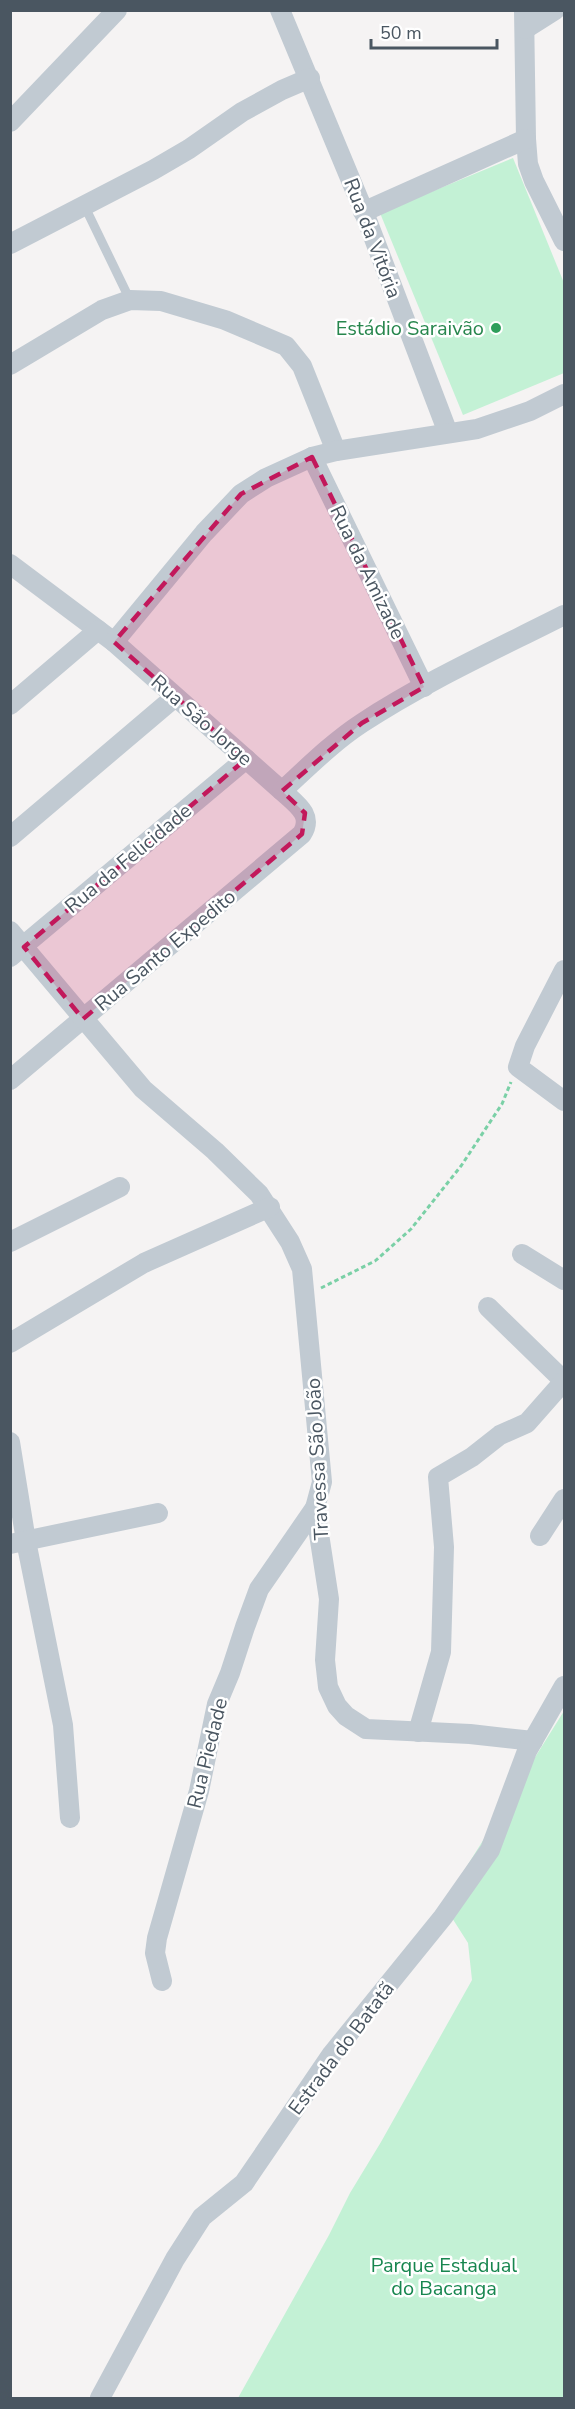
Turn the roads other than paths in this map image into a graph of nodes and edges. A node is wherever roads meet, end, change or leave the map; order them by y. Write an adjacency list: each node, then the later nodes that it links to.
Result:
1 (117, 10): 6 (street)
2 (280, 10): 5 (street, Rua da Vitória)
3 (555, 10): 4 (street)
4 (525, 20): 7 (street)
5 (310, 78): 8 (street); 9 (street, Rua da Vitória)
6 (10, 122)
7 (526, 139): 9 (street); 10 (street)
8 (85, 207): 11 (street); 12 (lane)
9 (363, 212): 15 (street, Rua da Vitória)
10 (564, 241)
11 (10, 244)
12 (130, 300): 13 (street); 16 (street)
13 (10, 365)
14 (564, 394): 15 (street)
15 (448, 433): 16 (street)
16 (336, 451): 17 (street)
17 (312, 457): 21 (street); 22 (street, Rua da Amizade)
18 (14, 571): 20 (street, Rua São Jorge)
19 (564, 615): 22 (street)
20 (98, 630): 21 (street, Rua São Jorge); 24 (street)
21 (114, 642): 23 (street, Rua São Jorge)
22 (424, 687): 26 (street)
23 (175, 697): 25 (street, Rua São Jorge); 28 (street)
24 (10, 705)
25 (246, 759): 26 (street, Rua São Jorge); 30 (street, Rua da Felicidade)
26 (282, 791): 27 (street, Rua São Jorge)
27 (305, 813): 32 (street, Rua Santo Expedito)
28 (10, 837)
29 (10, 931): 30 (street, Travessa São João)
30 (17, 952): 32 (street, Travessa São João)
31 (564, 970): 34 (street)
32 (83, 1019): 33 (street, Rua Santo Expedito); 36 (street, Travessa São João)
33 (10, 1080)
34 (563, 1098)
35 (120, 1187): 37 (street)
36 (270, 1207): 41 (street); 45 (street, Travessa São João)
37 (10, 1242)
38 (522, 1254): 39 (street)
39 (564, 1280)
40 (488, 1307): 42 (street)
41 (10, 1343)
42 (564, 1381): 50 (street)
43 (10, 1442): 48 (street)
44 (564, 1499): 47 (street)
45 (315, 1508): 50 (street, Travessa São João); 53 (street, Rua Piedade)
46 (158, 1513): 48 (street)
47 (540, 1536)
48 (18, 1543): 52 (street)
49 (564, 1686): 51 (street, Estrada do Batatã)
50 (418, 1732): 51 (street, Travessa São João)
51 (533, 1741): 54 (street, Estrada do Batatã)
52 (70, 1818)
53 (162, 1981)
54 (100, 2398)

